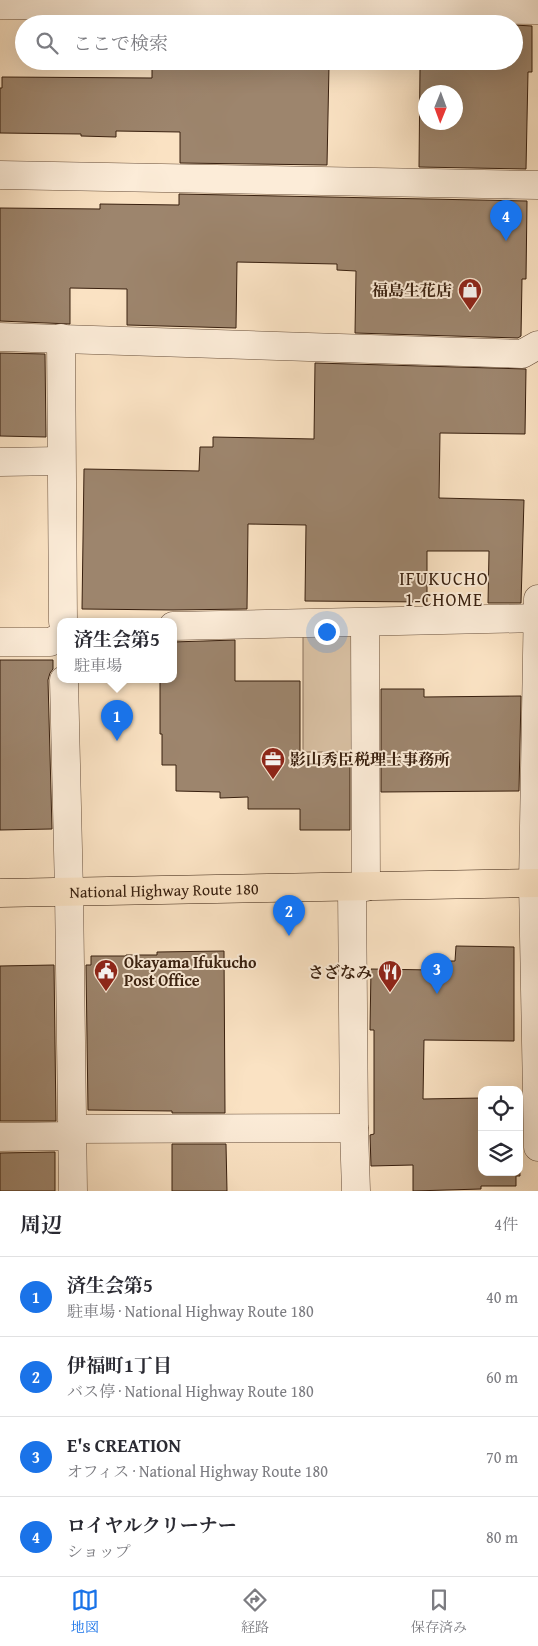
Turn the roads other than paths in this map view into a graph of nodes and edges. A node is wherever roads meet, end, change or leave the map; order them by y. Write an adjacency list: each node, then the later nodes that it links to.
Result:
1 (0, 5): 2 (street)
2 (538, 10)
3 (0, 175): 4 (street)
4 (538, 184)
5 (0, 336): 6 (street)
6 (61, 338): 7 (street); 8 (street)
7 (538, 345)
8 (61, 461): 9 (street); 11 (street)
9 (0, 462)
10 (538, 600): 12 (street)
11 (63, 618)
12 (538, 618): 13 (street); 18 (street)
13 (365, 623): 14 (street); 20 (street)
14 (177, 626)
15 (57, 639): 16 (street)
16 (0, 642)
17 (64, 683): 21 (street)
18 (537, 706): 19 (street)
19 (536, 883): 20 (highway, National Highway Route 180); 26 (street)
20 (359, 887): 21 (highway, National Highway Route 180); 23 (street)
21 (69, 892): 22 (highway, National Highway Route 180); 24 (street)
22 (0, 893)
23 (354, 1128): 24 (street); 28 (street)
24 (72, 1132): 25 (street); 27 (street)
25 (0, 1137)
26 (538, 1147)
27 (73, 1191)
28 (356, 1191)

